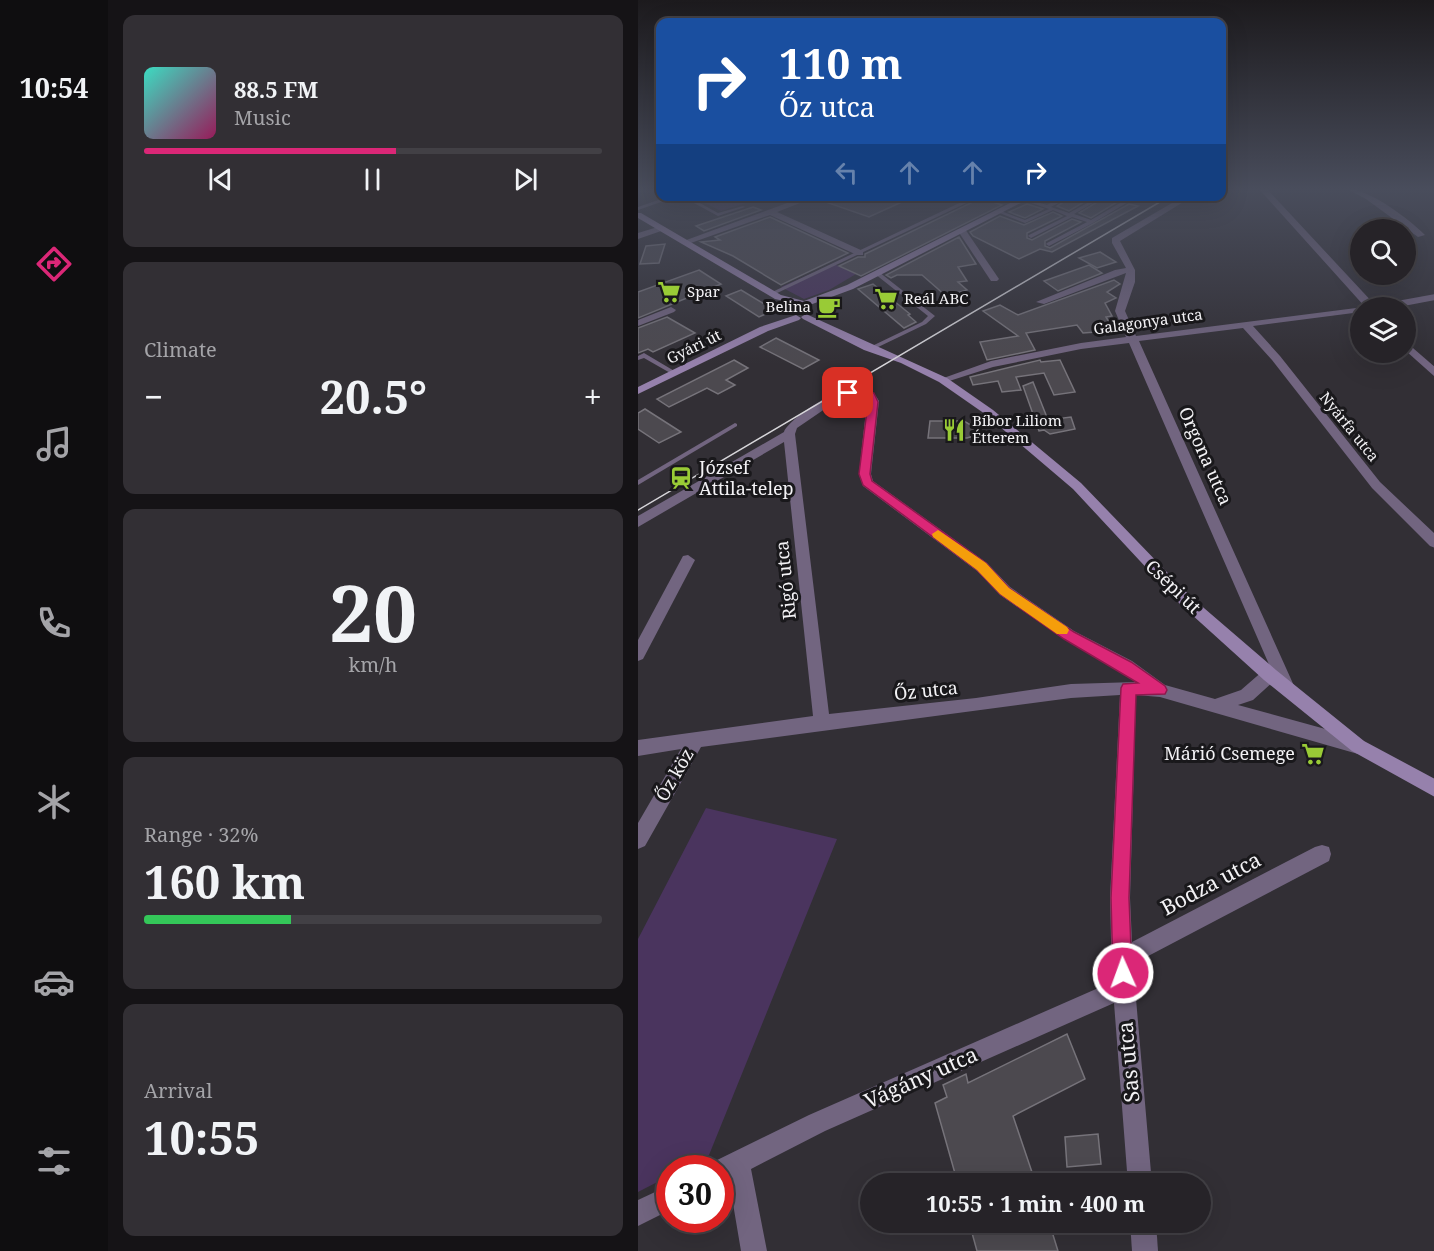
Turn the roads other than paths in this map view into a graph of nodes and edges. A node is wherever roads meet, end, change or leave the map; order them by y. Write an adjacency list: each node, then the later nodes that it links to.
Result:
1 (693, 247): 13 (street)
2 (848, 247): 8 (street)
3 (872, 247): 8 (lane)
4 (929, 247): 10 (street, Gyári út)
5 (973, 247): 11 (street)
6 (1119, 247): 9 (street)
7 (1317, 247): 14 (street)
8 (860, 253): 13 (lane)
9 (1131, 270): 17 (street); 24 (street, Orgona utca)
10 (877, 273): 12 (street, Gyári út); 26 (lane)
11 (994, 279)
12 (850, 287): 18 (street, Gyári út); 21 (street, Gyári út)
13 (774, 296): 18 (street, Csépi út); 21 (street)
14 (1363, 297)
15 (1434, 297): 16 (street)
16 (1416, 300)
17 (1041, 302)
18 (804, 303): 21 (street, Gyári út); 21 (street, Csépi út)
19 (671, 310): 22 (street)
20 (1350, 311): 23 (street, Galagonya utca)
21 (802, 313): 25 (street, Csépi út); 31 (street, Gyári út)
22 (638, 323)
23 (1246, 325): 24 (street, Galagonya utca); 39 (street, Nyárfa utca)
24 (1132, 338): 33 (street, Galagonya utca); 44 (street, Orgona utca)
25 (860, 343): 26 (street, Csépi út); 30 (street, Csépi út)
26 (874, 347): 30 (street, Csépi út)
27 (1434, 354): 28 (street)
28 (1417, 356): 32 (street)
29 (638, 358): 31 (lane)
30 (924, 371): 33 (street, Csépi út)
31 (674, 373): 34 (street, Gyári út)
32 (1434, 374)
33 (943, 380): 42 (street, Csépi út)
34 (638, 391)
35 (735, 425): 37 (lane)
36 (789, 434): 38 (street); 45 (street); 47 (street, Rigó utca)
37 (638, 483)
38 (638, 522)
39 (1434, 543)
40 (688, 560): 41 (street)
41 (638, 655)
42 (1270, 675): 44 (street, Csépi út); 46 (street)
43 (1128, 688): 45 (street, Őz utca); 47 (street, Őz utca); 54 (street, Sas utca)
44 (1287, 688): 49 (street, Csépi út)
45 (1160, 690): 46 (street, Őz utca)
46 (1217, 705): 49 (street, Őz utca)
47 (822, 722): 48 (street, Őz utca)
48 (695, 741): 50 (street, Őz utca); 52 (street, Őz köz)
49 (1358, 746): 51 (street, Csépi út)
50 (638, 748)
51 (1434, 789)
52 (638, 840)
53 (1322, 854): 54 (street, Bodza utca)
54 (1122, 958): 55 (street, Sas utca)
55 (1123, 988): 56 (street, Vágány utca); 57 (street, Sas utca)
56 (734, 1164)
57 (1139, 1173)
58 (734, 1184): 62 (street)
59 (656, 1204): 60 (street)
60 (638, 1213)
61 (1144, 1233): 63 (street)
62 (754, 1251)
63 (1145, 1251)

